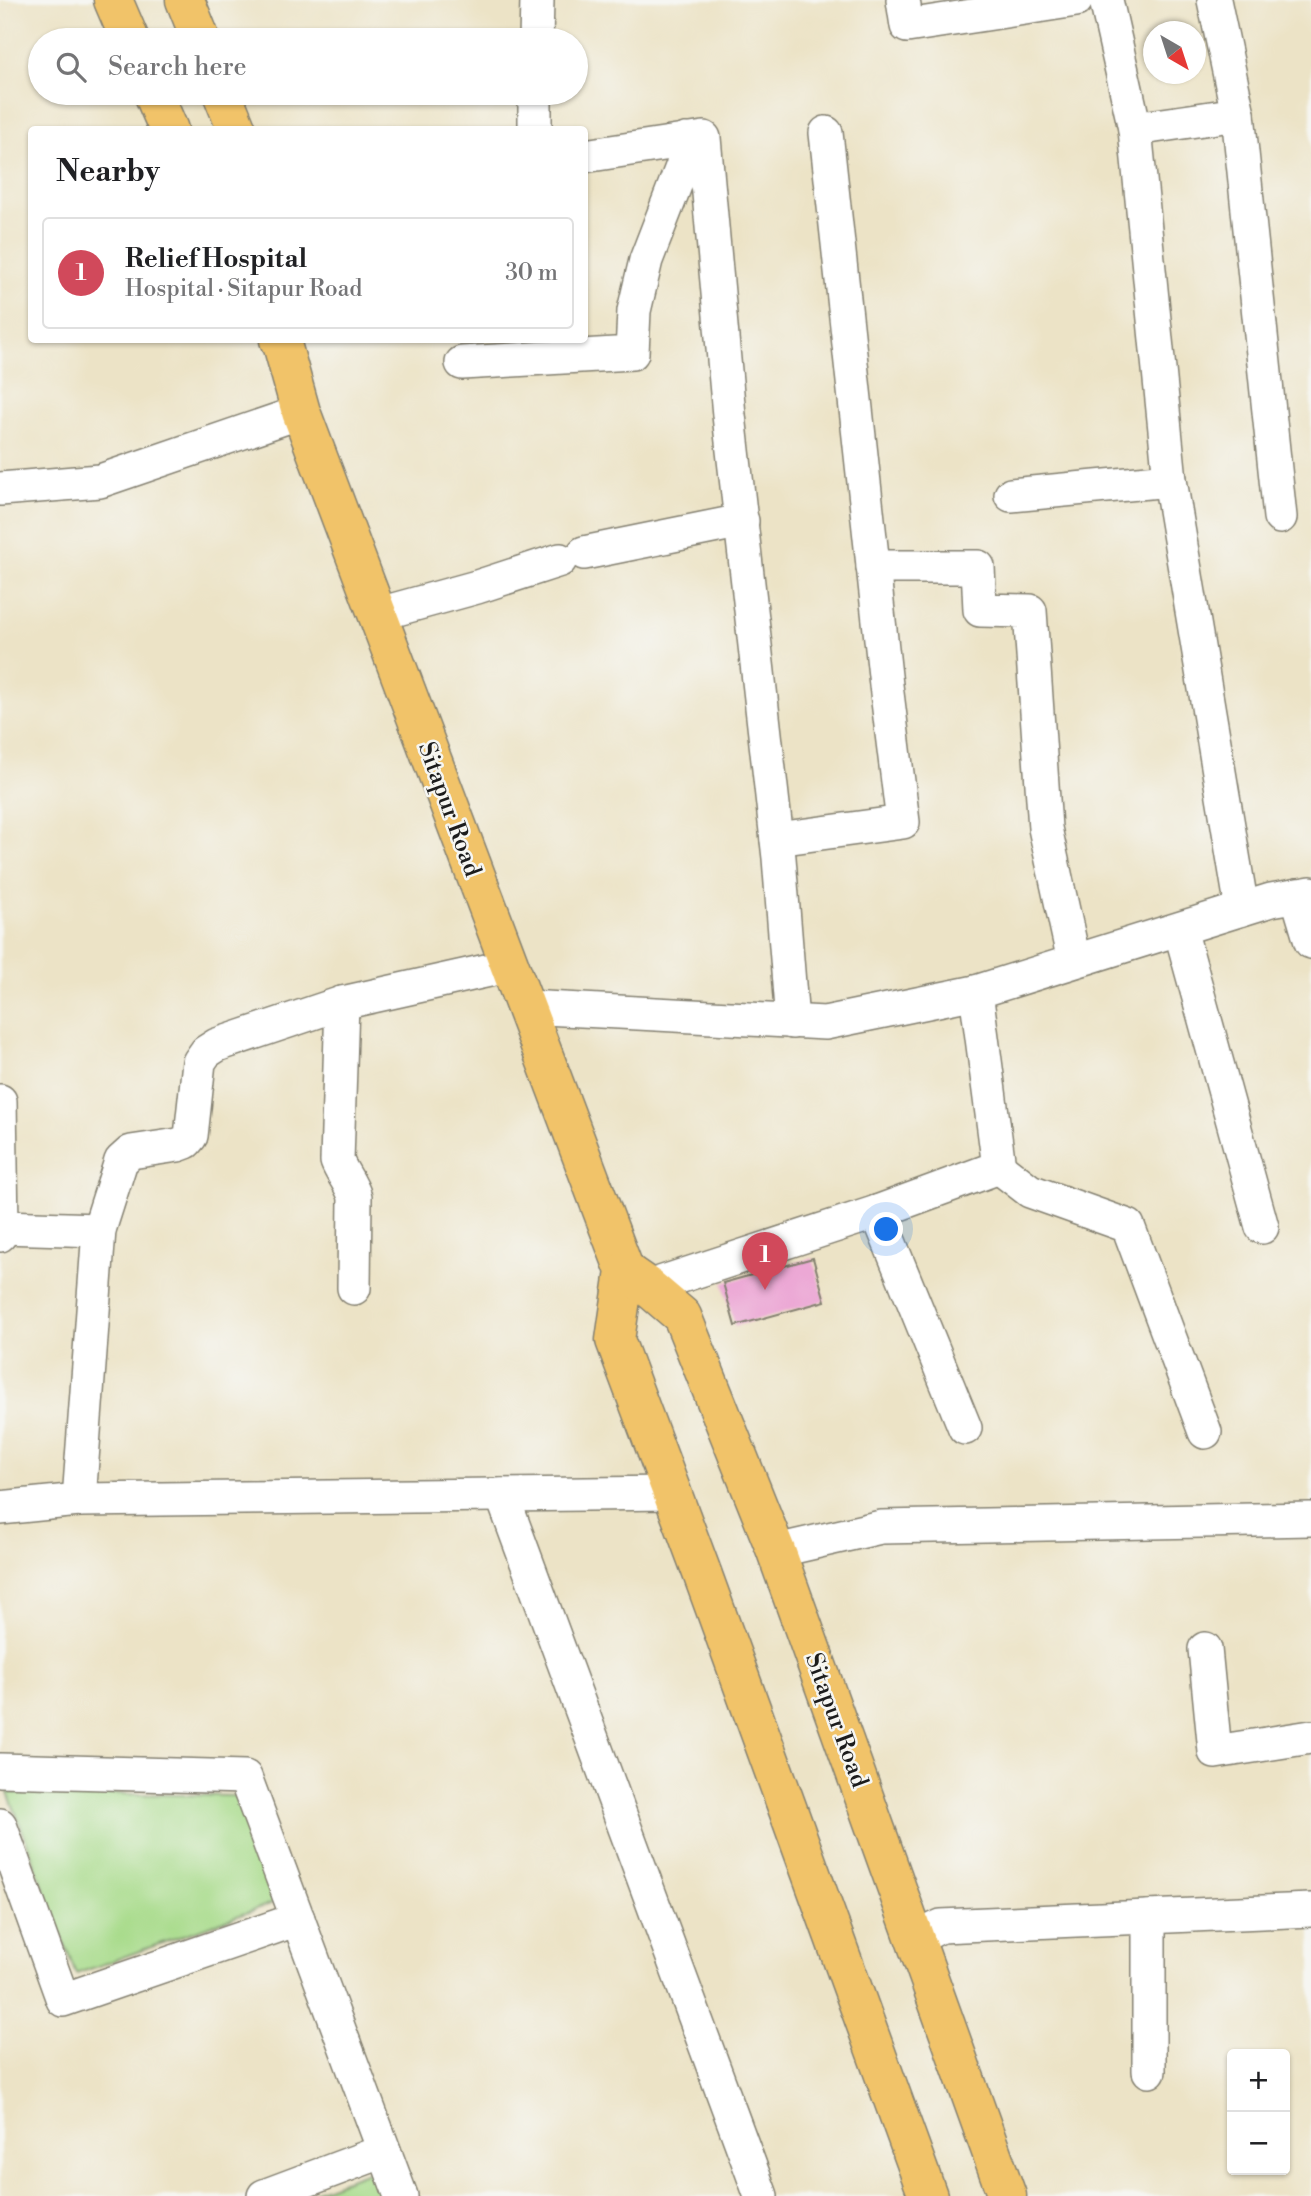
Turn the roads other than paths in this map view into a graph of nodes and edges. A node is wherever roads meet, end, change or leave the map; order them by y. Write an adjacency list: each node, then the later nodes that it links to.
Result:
1 (113, 0): 8 (main road)
2 (186, 0): 9 (main road)
3 (537, 0): 10 (street)
4 (903, 0): 5 (street)
5 (1076, 0)
6 (1106, 0): 18 (street)
7 (1214, 0): 14 (street)
8 (125, 28)
9 (196, 28)
10 (536, 28)
11 (158, 105): 15 (main road)
12 (227, 105): 16 (main road)
13 (535, 105): 17 (street)
14 (1238, 114): 18 (street); 28 (street)
15 (167, 126)
16 (235, 126)
17 (535, 126)
18 (1135, 129): 25 (street)
19 (826, 133): 30 (street)
20 (686, 140): 21 (street); 23 (street); 29 (street)
21 (588, 155)
22 (282, 343): 24 (main road, Sitapur Road)
23 (462, 363)
24 (301, 412): 26 (street); 31 (main road, Sitapur Road)
25 (1170, 480): 27 (street); 34 (street)
26 (0, 489)
27 (1012, 495)
28 (1280, 517)
29 (742, 521): 31 (street); 32 (street)
30 (873, 567): 32 (street); 37 (street)
31 (379, 614): 38 (main road, Sitapur Road)
32 (777, 839): 42 (street)
33 (1304, 894): 34 (street); 36 (street)
34 (1242, 909): 35 (street)
35 (1180, 929): 37 (street); 46 (street)
36 (1311, 942)
37 (1074, 961): 39 (street)
38 (508, 966): 40 (street); 41 (main road, Sitapur Road)
39 (976, 992): 42 (street); 44 (street)
40 (342, 1003): 47 (street); 50 (street)
41 (526, 1007): 42 (street); 49 (main road, Sitapur Road)
42 (792, 1022)
43 (0, 1101): 48 (street)
44 (999, 1167): 45 (street); 52 (street)
45 (877, 1212): 49 (street); 51 (street)
46 (1262, 1227)
47 (99, 1230): 48 (street); 55 (street)
48 (1, 1231)
49 (636, 1279): 53 (main road, Sitapur Road); 58 (main road, Sitapur Road)
50 (354, 1288)
51 (965, 1428)
52 (1205, 1432)
53 (673, 1493): 54 (street); 72 (main road, Sitapur Road)
54 (502, 1495): 55 (street); 71 (street)
55 (79, 1500): 56 (street)
56 (0, 1508)
57 (1311, 1519): 58 (street)
58 (776, 1551): 66 (main road, Sitapur Road)
59 (1205, 1649): 60 (street)
60 (1311, 1737)
61 (0, 1770): 64 (street)
62 (0, 1825): 64 (street)
63 (1149, 1917): 65 (street); 66 (street); 67 (street)
64 (298, 1919): 68 (street)
65 (1310, 1919)
66 (915, 1939): 73 (main road, Sitapur Road)
67 (1149, 2071)
68 (384, 2151): 69 (street); 70 (street)
69 (264, 2196)
70 (401, 2196)
71 (761, 2196)
72 (928, 2196)
73 (1007, 2196)

